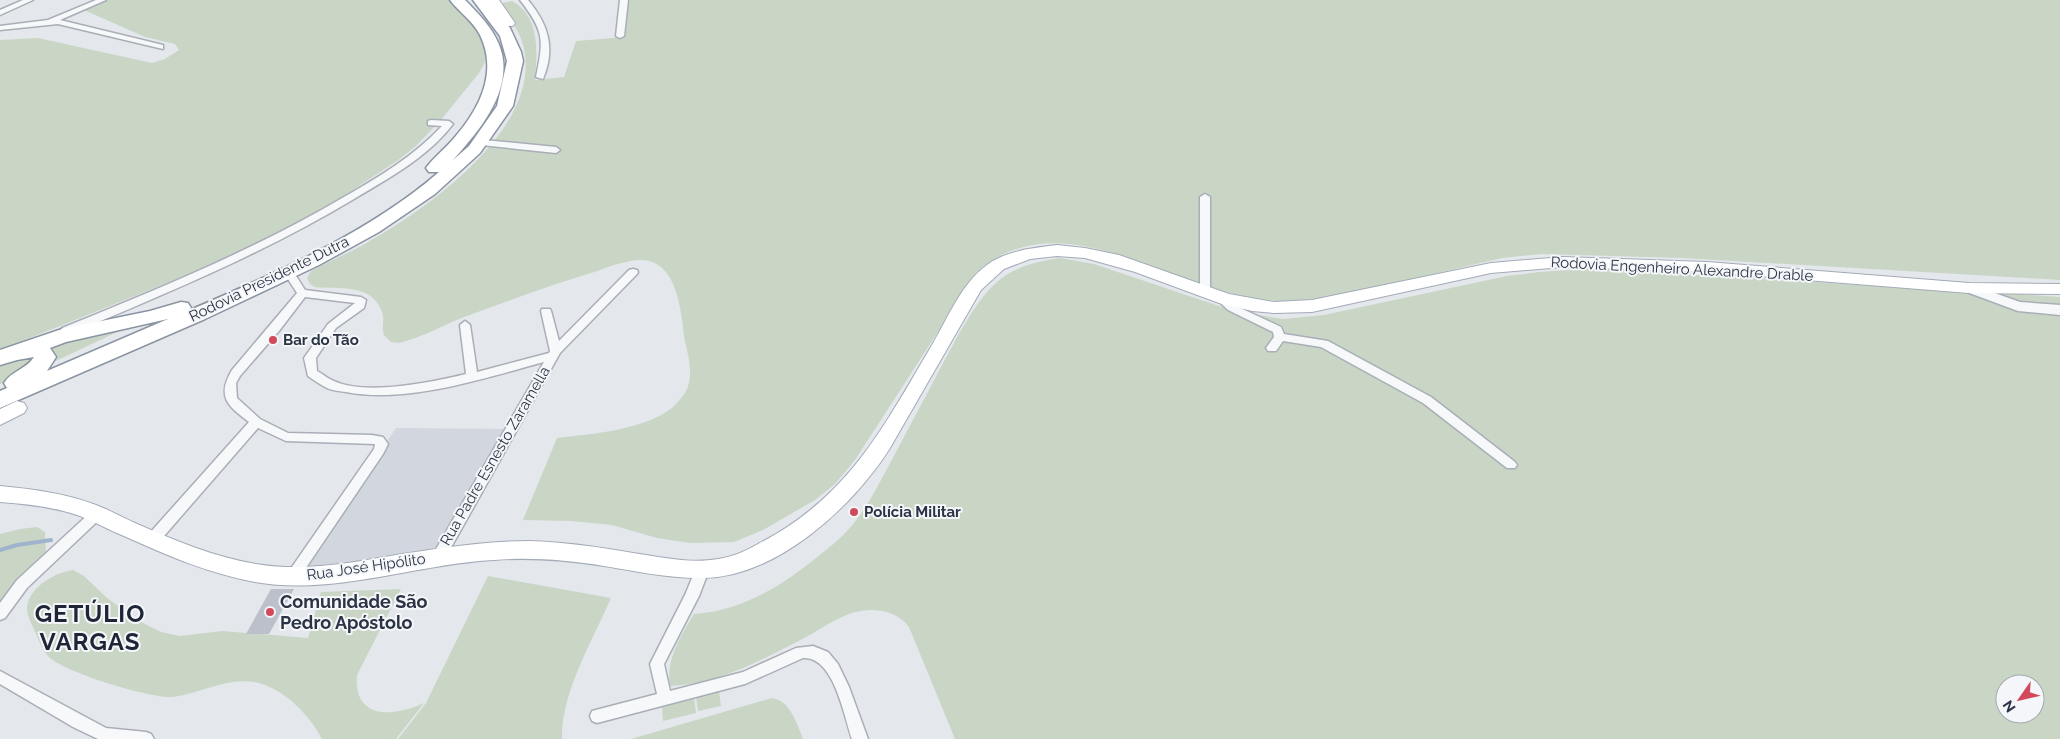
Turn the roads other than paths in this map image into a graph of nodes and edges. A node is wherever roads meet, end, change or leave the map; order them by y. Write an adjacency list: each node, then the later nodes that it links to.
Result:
1 (102, 0): 9 (street)
2 (457, 0): 24 (highway, Rodovia Presidente Dutra)
3 (491, 0): 10 (main road); 19 (highway, Rodovia Presidente Dutra)
4 (524, 0): 14 (street)
5 (624, 0): 12 (street)
6 (26, 1): 7 (street); 8 (street)
7 (0, 5)
8 (0, 13)
9 (49, 22): 11 (street); 13 (street)
10 (509, 23): 16 (highway)
11 (0, 28)
12 (620, 36)
13 (160, 47)
14 (540, 77)
15 (432, 123): 32 (street)
16 (484, 143): 17 (street); 19 (highway)
17 (556, 150)
18 (1205, 197): 26 (street)
19 (307, 264): 21 (highway, Rodovia Presidente Dutra)
20 (633, 272): 34 (street, Rua Padre Esnesto Zaramella)
21 (289, 273): 25 (street); 38 (highway, Rodovia Presidente Dutra)
22 (1969, 288): 23 (main road, Rodovia Engenheiro Alexandre Drable); 26 (main road, Rodovia Engenheiro Alexandre Drable); 27 (street)
23 (2060, 289)
24 (228, 290): 32 (highway); 37 (highway, Rodovia Presidente Dutra)
25 (302, 293): 36 (street); 39 (street)
26 (1212, 294): 31 (street); 45 (main road, Rodovia Engenheiro Alexandre Drable)
27 (2060, 310)
28 (546, 312): 30 (street)
29 (466, 325): 36 (street)
30 (548, 326): 34 (street)
31 (1280, 337): 33 (street); 40 (street)
32 (29, 346): 35 (highway)
33 (1272, 348)
34 (554, 354): 36 (street); 44 (street, Rua Padre Esnesto Zaramella)
35 (0, 359): 37 (highway)
36 (472, 375)
37 (0, 390)
38 (4, 410)
39 (256, 422): 43 (street); 47 (street)
40 (1511, 465)
41 (0, 494): 42 (main road, Rua José Hipólito)
42 (97, 514): 43 (main road, Rua José Hipólito); 48 (street)
43 (153, 539): 47 (main road, Rua José Hipólito)
44 (439, 556): 46 (main road, Rua José Hipólito); 47 (main road, Rua José Hipólito)
45 (743, 560): 46 (main road, Rua José Hipólito)
46 (702, 570): 50 (street)
47 (292, 577)
48 (0, 614)
49 (0, 677): 52 (street)
50 (664, 694): 51 (street); 53 (street)
51 (597, 716)
52 (146, 739)
53 (860, 739)

